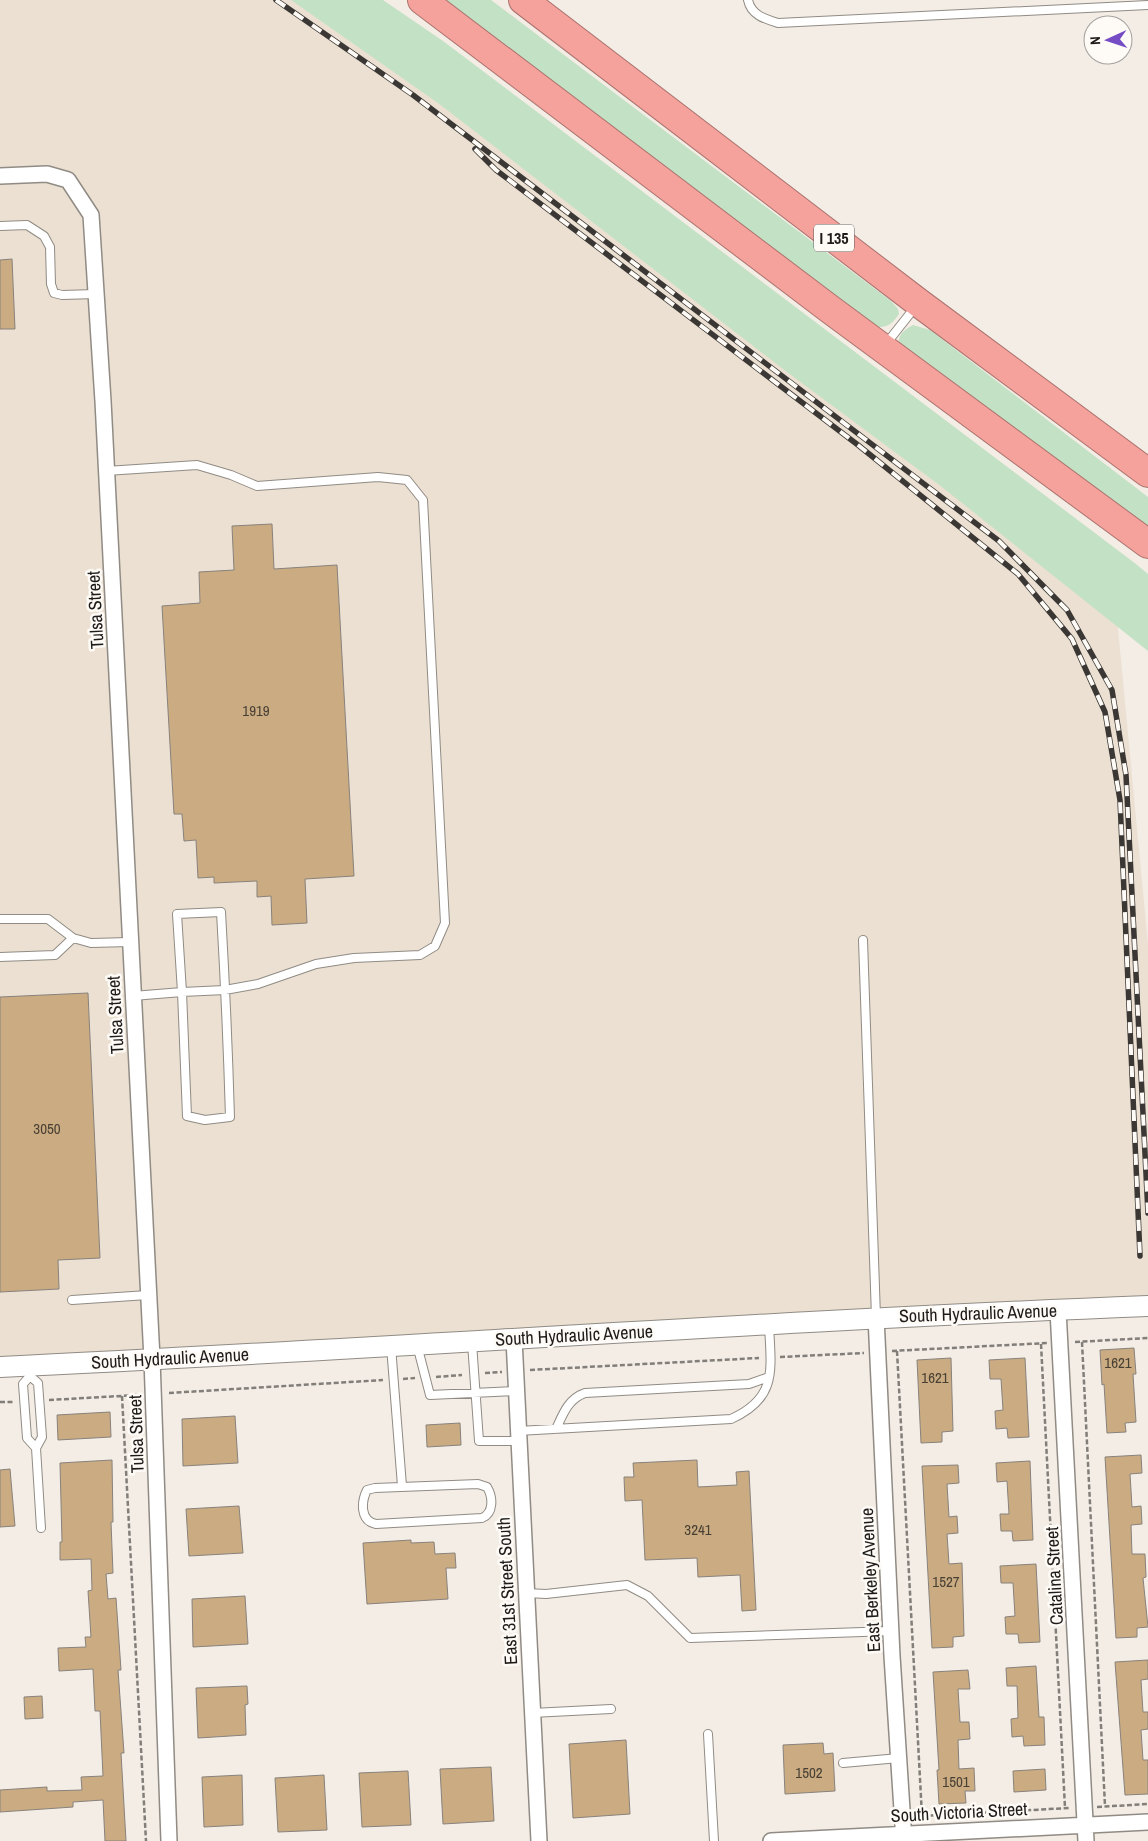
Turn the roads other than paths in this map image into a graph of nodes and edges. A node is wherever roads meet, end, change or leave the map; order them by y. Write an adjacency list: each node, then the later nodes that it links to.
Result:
1 (422, 0): 9 (highway)
2 (523, 0): 8 (highway, I 135)
3 (748, 0): 4 (lane)
4 (1148, 5)
5 (0, 176): 7 (street, Tulsa Street)
6 (0, 226): 7 (lane)
7 (96, 294): 10 (street, Tulsa Street)
8 (919, 303): 9 (lane); 11 (highway, I 135)
9 (883, 348): 12 (highway)
10 (106, 471): 16 (street, Tulsa Street); 18 (lane)
11 (1148, 473)
12 (1148, 544)
13 (0, 919): 14 (lane)
14 (73, 938): 16 (lane); 17 (lane)
15 (863, 940): 25 (lane)
16 (130, 942): 20 (street, Tulsa Street)
17 (0, 957)
18 (225, 990): 19 (lane); 19 (lane); 19 (lane)
19 (182, 992): 20 (lane)
20 (133, 996): 21 (street, Tulsa Street)
21 (148, 1295): 22 (lane); 31 (street, Tulsa Street)
22 (72, 1300)
23 (1148, 1306): 24 (street, South Hydraulic Avenue)
24 (1058, 1310): 25 (street, South Hydraulic Avenue); 50 (street, Catalina Street)
25 (876, 1317): 26 (street, South Hydraulic Avenue); 43 (street, East Berkeley Avenue)
26 (769, 1324): 27 (street, South Hydraulic Avenue); 34 (lane)
27 (514, 1339): 28 (street, South Hydraulic Avenue); 35 (street, East 31st Street South)
28 (472, 1342): 29 (street, South Hydraulic Avenue); 36 (lane)
29 (416, 1345): 30 (street, South Hydraulic Avenue); 36 (lane)
30 (390, 1346): 31 (street, South Hydraulic Avenue); 40 (lane)
31 (152, 1359): 33 (street, South Hydraulic Avenue); 52 (street, Tulsa Street)
32 (0, 1366): 33 (street, South Hydraulic Avenue)
33 (30, 1371): 39 (lane); 39 (lane)
34 (769, 1377): 37 (lane); 37 (lane)
35 (516, 1391): 36 (lane); 38 (street, East 31st Street South)
36 (475, 1393): 38 (lane)
37 (556, 1429): 38 (lane)
38 (518, 1436): 42 (street, East 31st Street South)
39 (36, 1448): 41 (lane)
40 (402, 1486): 40 (lane)
41 (41, 1528)
42 (526, 1593): 43 (lane); 45 (street, East 31st Street South)
43 (891, 1631): 47 (street, East Berkeley Avenue)
44 (611, 1708): 45 (lane)
45 (532, 1714): 53 (street, East 31st Street South)
46 (708, 1734): 54 (lane)
47 (899, 1758): 48 (lane); 51 (street, East Berkeley Avenue)
48 (843, 1763)
49 (1148, 1822): 50 (street, South Victoria Street)
50 (1086, 1825): 51 (street, South Victoria Street); 56 (street, Catalina Street)
51 (903, 1837): 55 (street, South Victoria Street)
52 (169, 1841)
53 (538, 1841)
54 (714, 1841)
55 (771, 1841)
56 (1086, 1841)

